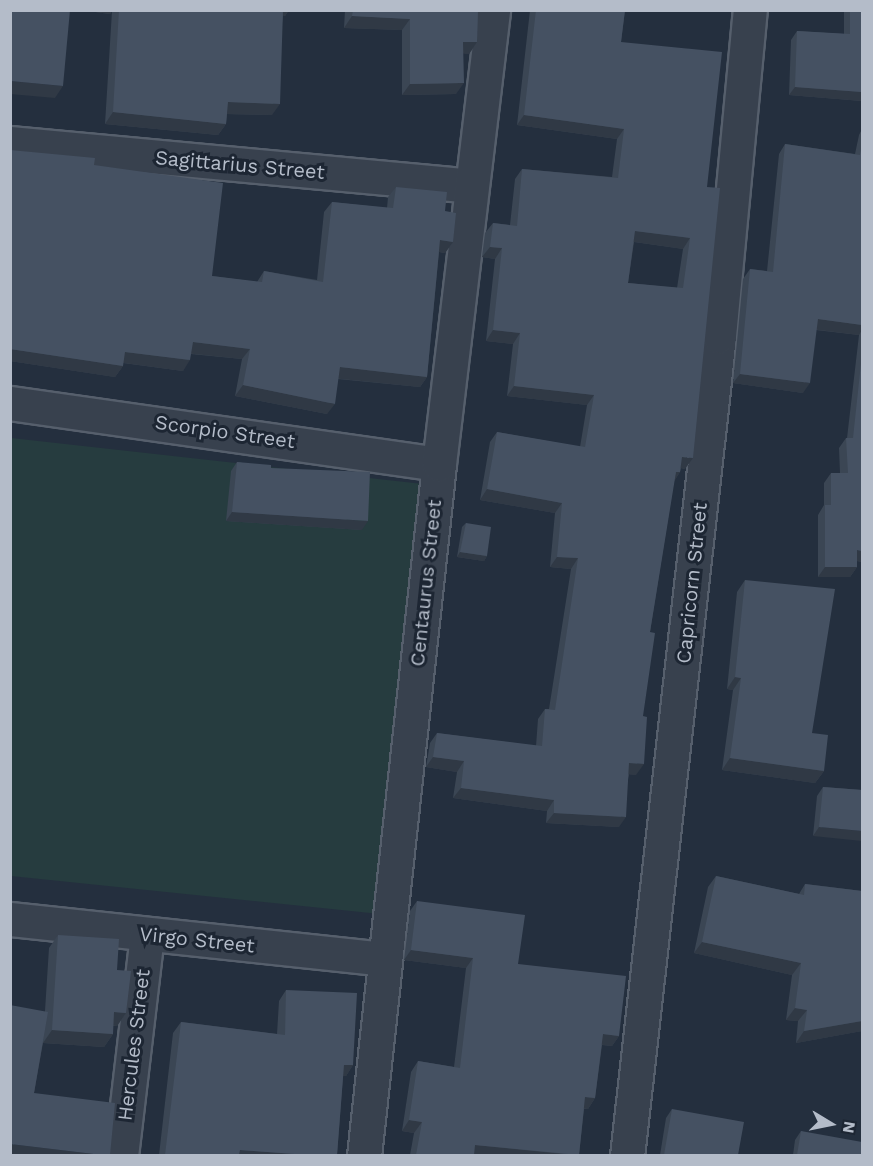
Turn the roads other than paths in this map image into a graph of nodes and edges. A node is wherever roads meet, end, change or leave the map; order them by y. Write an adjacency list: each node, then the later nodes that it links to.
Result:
1 (493, 10): 4 (street, Centaurus Street)
2 (750, 10): 12 (street, Capricorn Street)
3 (10, 143): 4 (street, Sagittarius Street)
4 (470, 186): 6 (street, Centaurus Street)
5 (10, 403): 6 (street, Scorpio Street)
6 (439, 464): 9 (street, Centaurus Street)
7 (10, 919): 8 (street, Virgo Street)
8 (147, 935): 9 (street, Virgo Street); 10 (street, Hercules Street)
9 (384, 959): 11 (street, Centaurus Street)
10 (121, 1155)
11 (364, 1155)
12 (627, 1155)

